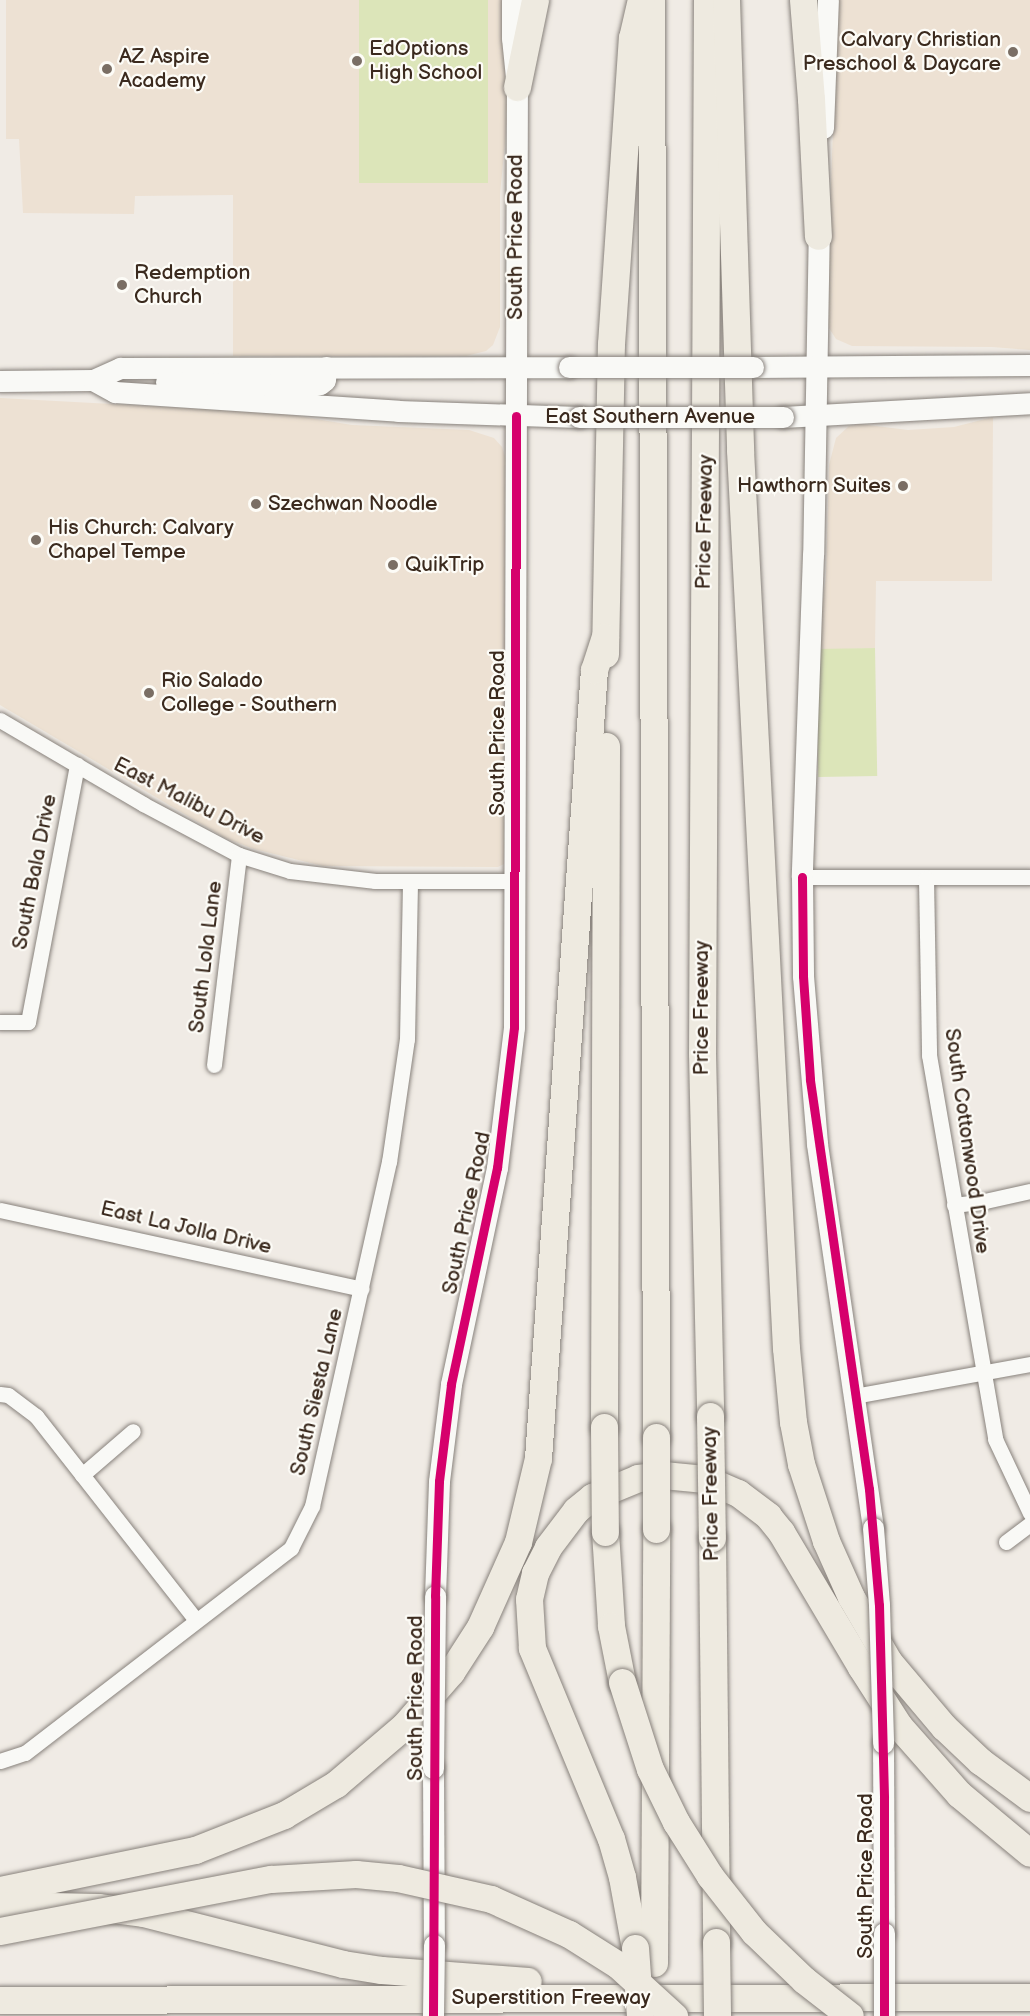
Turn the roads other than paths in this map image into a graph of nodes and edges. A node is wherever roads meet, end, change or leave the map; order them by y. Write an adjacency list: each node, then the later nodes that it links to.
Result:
1 (512, 0): 9 (main road, South Price Road)
2 (535, 0): 9 (highway)
3 (641, 0): 21 (highway)
4 (651, 0): 53 (highway, bridge)
5 (707, 0): 52 (highway, Price Freeway, bridge)
6 (726, 0): 47 (highway)
7 (803, 0): 10 (highway)
8 (828, 0): 10 (main road, South Price Road)
9 (517, 87): 12 (main road, South Price Road)
10 (818, 236): 13 (main road, South Price Road)
11 (1030, 365): 13 (main road, East Southern Avenue)
12 (515, 366): 13 (main road, East Southern Avenue, bridge); 14 (main road, East Southern Avenue); 19 (main road, South Price Road)
13 (817, 366): 20 (main road, South Price Road)
14 (326, 368): 15 (main road, East Southern Avenue); 17 (main road)
15 (93, 380): 16 (main road, East Southern Avenue); 17 (main road, East Southern Avenue)
16 (0, 381)
17 (115, 392): 19 (main road, East Southern Avenue)
18 (1030, 403): 20 (main road, East Southern Avenue)
19 (516, 416): 20 (main road, East Southern Avenue, bridge); 29 (main road, South Price Road)
20 (816, 416): 25 (main road, South Price Road)
21 (605, 637): 49 (highway); 63 (highway, bridge)
22 (0, 720): 23 (street, East Malibu Drive)
23 (77, 765): 24 (street, East Malibu Drive); 30 (street, South Bala Drive)
24 (239, 855): 28 (street, East Malibu Drive); 31 (street, South Lola Lane)
25 (802, 877): 27 (street); 39 (main road, South Price Road)
26 (1030, 877): 27 (street)
27 (926, 878): 33 (street, South Cottonwood Drive)
28 (410, 882): 29 (street, East Malibu Drive); 35 (street, South Siesta Lane)
29 (516, 882): 57 (main road, South Price Road, bridge)
30 (0, 1022)
31 (214, 1065)
32 (1030, 1191): 33 (street)
33 (954, 1205): 37 (street, South Cottonwood Drive)
34 (0, 1210): 35 (street, East La Jolla Drive)
35 (362, 1289): 45 (street, South Siesta Lane)
36 (1030, 1364): 37 (street)
37 (982, 1372): 39 (street); 42 (street, South Cottonwood Drive)
38 (0, 1394): 41 (street)
39 (854, 1396): 64 (main road, South Price Road, bridge)
40 (133, 1431): 41 (street)
41 (82, 1475): 45 (street)
42 (1030, 1513)
43 (1030, 1524): 44 (street)
44 (1006, 1542)
45 (196, 1620): 46 (street, South Siesta Lane)
46 (0, 1761)
47 (1030, 1798)
48 (1030, 1853): 53 (highway)
49 (0, 1890)
50 (0, 1905): 55 (highway)
51 (0, 1931): 60 (highway, bridge)
52 (723, 1943): 61 (highway, Price Freeway, bridge); 62 (highway)
53 (645, 1956): 58 (highway, bridge); 59 (highway)
54 (1030, 1997): 55 (highway, Superstition Freeway)
55 (769, 1999): 56 (highway, Superstition Freeway)
56 (0, 2000)
57 (433, 2016)
58 (640, 2016)
59 (654, 2016)
60 (674, 2016)
61 (717, 2016)
62 (731, 2016)
63 (850, 2016)
64 (884, 2016)

